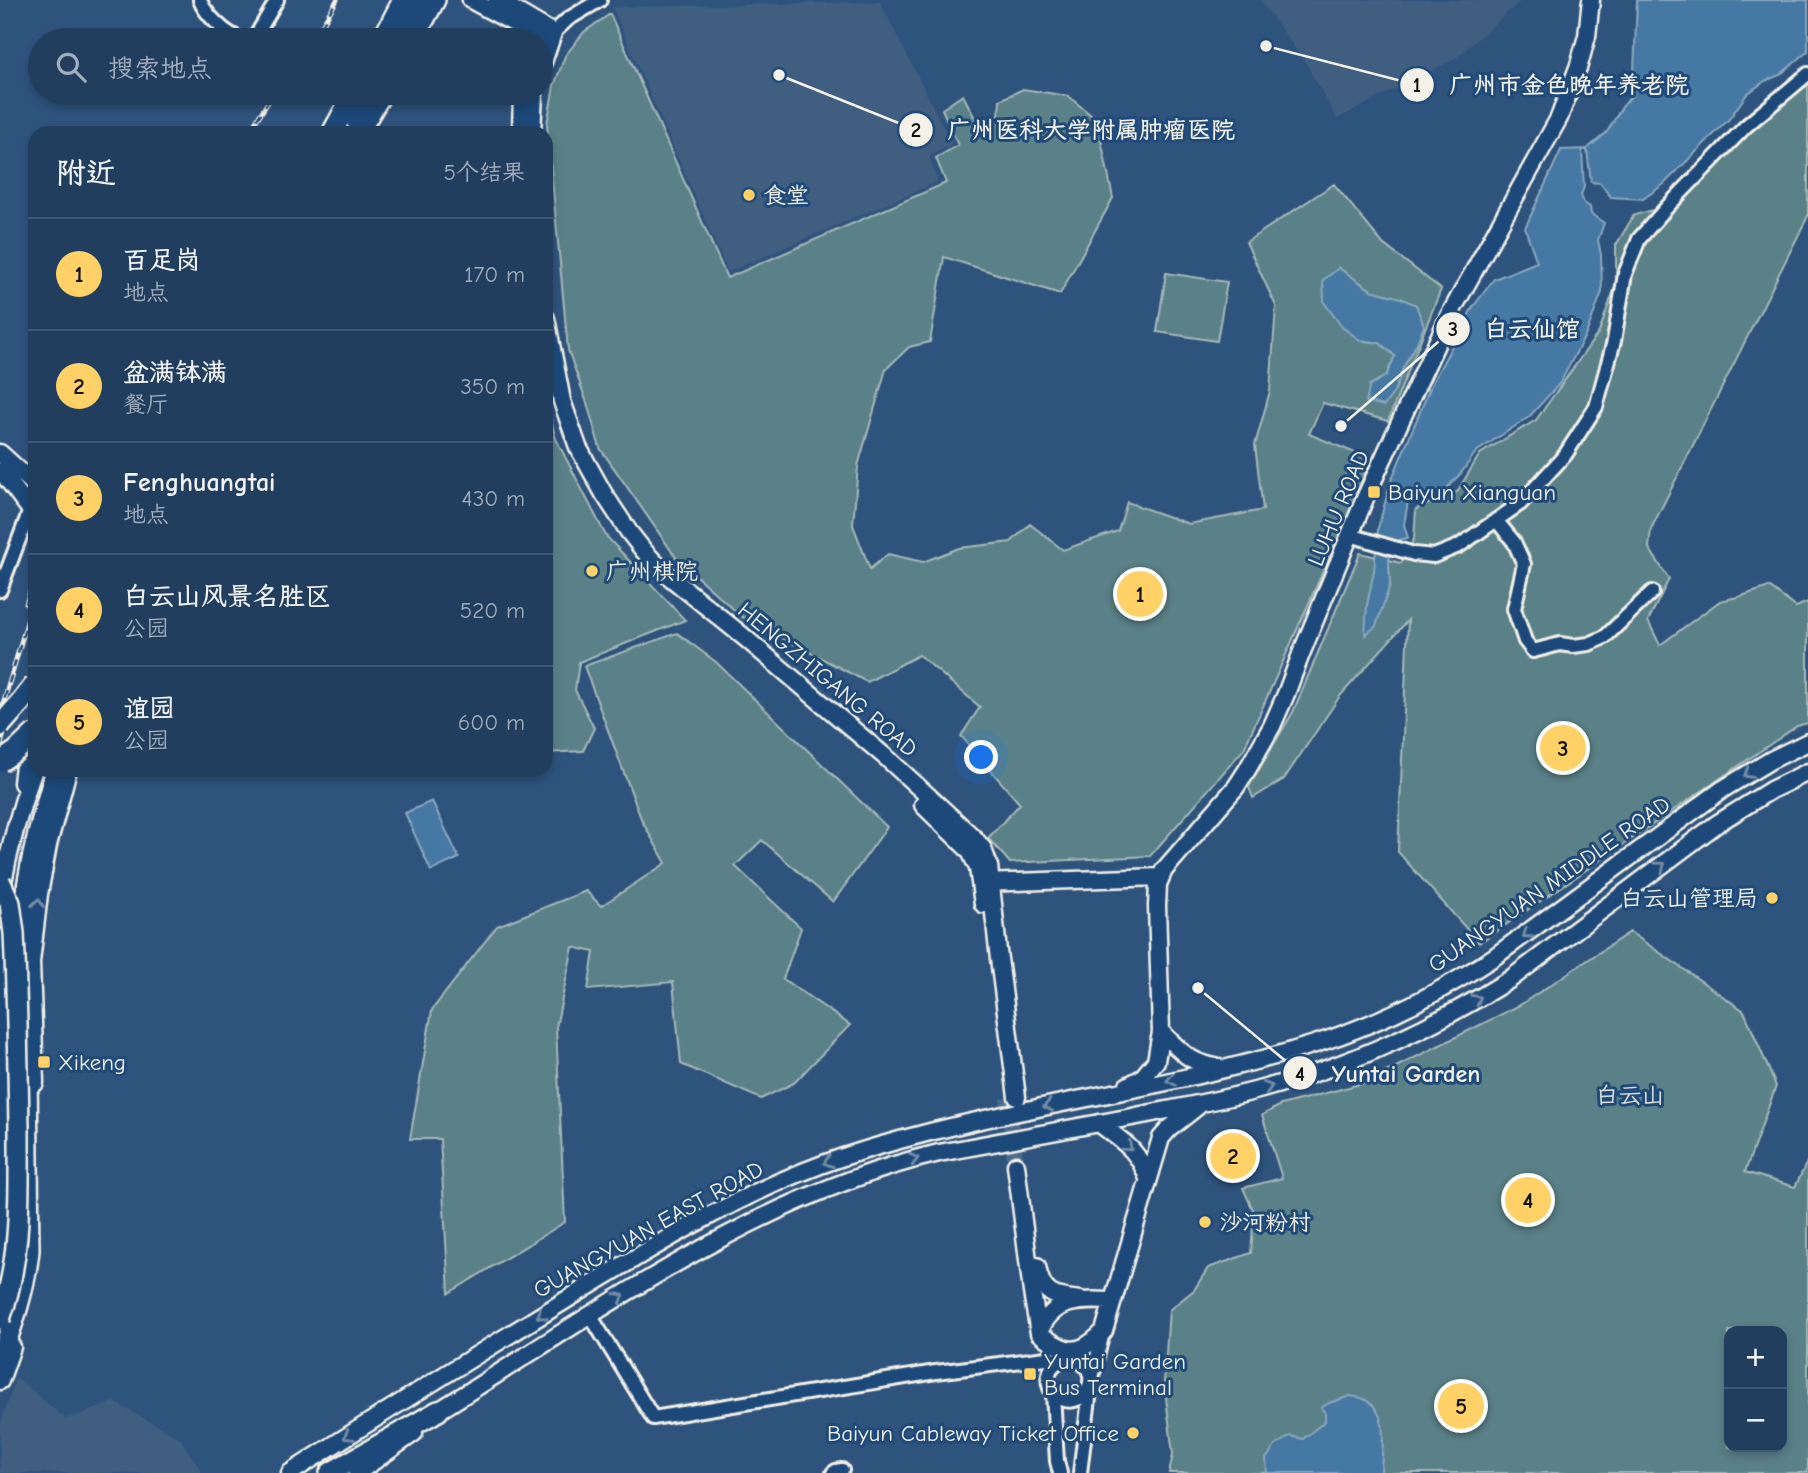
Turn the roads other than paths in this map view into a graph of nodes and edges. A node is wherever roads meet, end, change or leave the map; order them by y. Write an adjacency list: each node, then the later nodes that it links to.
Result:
1 (200, 0): 11 (street)
2 (277, 0): 12 (street)
3 (392, 0): 13 (main road)
4 (404, 0): 14 (highway)
5 (420, 0): 15 (highway)
6 (434, 0): 16 (highway)
7 (471, 0): 17 (main road)
8 (497, 0): 18 (main road)
9 (600, 0): 19 (street)
10 (1591, 0): 41 (main road, LUHU ROAD)
11 (223, 28)
12 (260, 28)
13 (377, 28)
14 (389, 28)
15 (405, 28)
16 (419, 28)
17 (527, 28)
18 (533, 28)
19 (553, 31)
20 (1808, 74): 39 (street)
21 (338, 105): 27 (main road)
22 (347, 105): 28 (highway)
23 (365, 105): 29 (highway)
24 (376, 105): 30 (highway)
25 (522, 105): 31 (main road)
26 (533, 105): 32 (main road)
27 (327, 126)
28 (336, 126)
29 (354, 126)
30 (364, 126)
31 (521, 126)
32 (532, 126)
33 (553, 354): 58 (main road, HENGZHIGANG ROAD)
34 (553, 407): 58 (main road, HENGZHIGANG ROAD)
35 (0, 453): 37 (main road)
36 (1, 470): 38 (main road)
37 (28, 479)
38 (28, 503)
39 (1496, 520): 41 (street); 43 (street)
40 (28, 521): 42 (street)
41 (1350, 535): 56 (main road, LUHU ROAD)
42 (0, 590)
43 (1652, 592)
44 (28, 691): 45 (highway, bridge)
45 (0, 726)
46 (28, 740): 49 (highway, bridge)
47 (1808, 742): 63 (main road, GUANGYUAN MIDDLE ROAD, one-way to 63)
48 (28, 748): 55 (main road)
49 (0, 762)
50 (1808, 772): 66 (main road, GUANGYUAN MIDDLE ROAD, one-way to 50)
51 (31, 777): 55 (main road)
52 (54, 777): 76 (highway)
53 (66, 777): 79 (main road, one-way to 53)
54 (44, 778): 61 (highway)
55 (22, 803): 59 (main road)
56 (1160, 877): 58 (main road); 62 (main road)
57 (0, 881): 73 (highway, bridge)
58 (986, 883): 65 (main road, HENGZHIGANG ROAD)
59 (0, 901)
60 (0, 975): 61 (main road)
61 (1, 989): 69 (main road)
62 (1161, 1032): 63 (main road); 64 (main road)
63 (1226, 1069): 64 (main road, GUANGYUAN EAST ROAD, one-way to 64)
64 (1115, 1092): 83 (main road, GUANGYUAN EAST ROAD, one-way to 83)
65 (1012, 1098)
66 (1201, 1104): 67 (main road, GUANGYUAN EAST ROAD); 68 (main road)
67 (1099, 1123): 68 (main road, one-way to 68); 72 (main road, GUANGYUAN EAST ROAD, one-way to 67)
68 (1148, 1178): 71 (main road)
69 (0, 1272)
70 (1081, 1300): 71 (main road); 75 (main road); 75 (main road)
71 (1112, 1301): 74 (main road)
72 (590, 1315): 77 (street); 82 (main road, GUANGYUAN EAST ROAD)
73 (0, 1320)
74 (1104, 1331): 75 (main road); 80 (street)
75 (1039, 1333): 77 (street)
76 (0, 1358)
77 (1046, 1358): 78 (street)
78 (1049, 1373): 80 (street); 81 (street)
79 (0, 1381)
80 (1091, 1382): 81 (street); 87 (street)
81 (1053, 1394): 86 (street)
82 (438, 1411): 84 (highway); 85 (main road, GUANGYUAN EAST ROAD)
83 (290, 1473)
84 (330, 1473)
85 (357, 1473)
86 (1060, 1473)
87 (1080, 1473)

